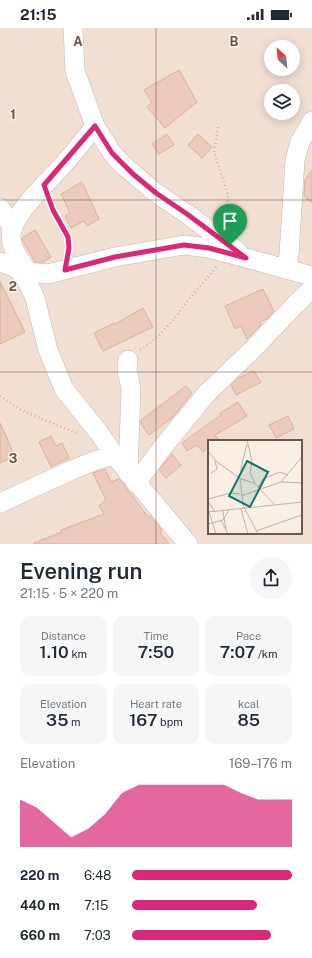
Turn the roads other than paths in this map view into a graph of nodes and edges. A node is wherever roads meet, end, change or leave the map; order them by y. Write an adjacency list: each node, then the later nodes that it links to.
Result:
1 (73, 28): 3 (street)
2 (312, 120): 8 (street)
3 (95, 126): 5 (street); 6 (street)
4 (0, 208): 5 (street)
5 (8, 238): 7 (street)
6 (226, 248): 7 (street); 8 (street)
7 (15, 268): 12 (street)
8 (286, 269): 9 (street)
9 (312, 276)
10 (312, 289): 13 (street)
11 (128, 360): 13 (street)
12 (114, 455): 13 (street); 14 (street)
13 (132, 478): 15 (street)
14 (0, 503)
15 (188, 544)

